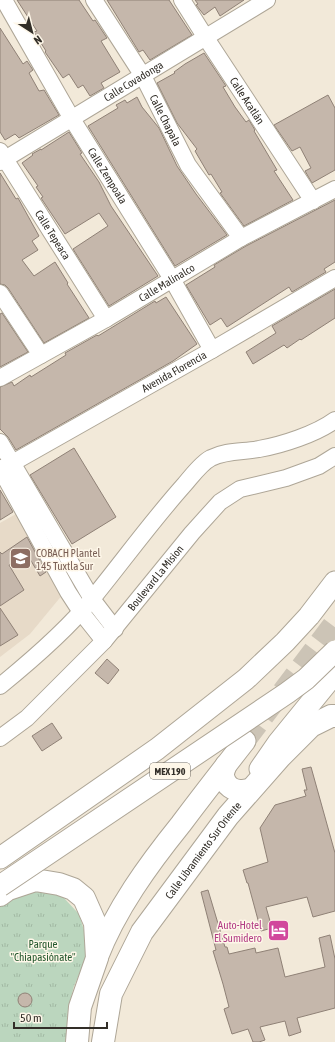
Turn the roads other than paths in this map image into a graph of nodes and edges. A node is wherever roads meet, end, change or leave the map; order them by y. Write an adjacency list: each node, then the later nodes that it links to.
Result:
1 (4, 0): 7 (street, Calle Zempoala)
2 (94, 0): 6 (street, Calle Chapala)
3 (182, 0): 5 (street, Calle Acatlán)
4 (267, 0): 5 (street, Calle Covadonga)
5 (206, 38): 6 (street, Calle Covadonga); 10 (street, Calle Acatlán)
6 (142, 76): 7 (street, Calle Covadonga); 11 (street, Calle Chapala)
7 (72, 119): 8 (street, Calle Covadonga); 13 (street, Calle Zempoala)
8 (2, 158): 15 (street, Calle Tepeaca)
9 (335, 189): 10 (street, Calle Malinalco)
10 (313, 201): 11 (street, Calle Malinalco)
11 (241, 238): 13 (street, Calle Malinalco)
12 (335, 278): 16 (street, Avenida Florencia)
13 (172, 279): 15 (street, Calle Malinalco); 16 (street, Calle Zempoala)
14 (0, 292): 17 (street)
15 (106, 319): 17 (street, Calle Malinalco)
16 (212, 350): 22 (street, Avenida Florencia)
17 (41, 355): 18 (street, Calle Malinalco)
18 (0, 378)
19 (335, 420): 24 (street)
20 (0, 442): 22 (street)
21 (335, 456): 26 (street, Boulevard La Mision)
22 (3, 468): 24 (street); 25 (street)
23 (335, 582): 36 (main road)
24 (92, 598): 25 (street); 26 (street)
25 (81, 612): 26 (street); 29 (street)
26 (110, 635): 31 (street, Boulevard La Mision)
27 (335, 651): 37 (main road, MEX 190, bridge)
28 (335, 673): 34 (main road, Calle Libramiento Sur Oriente)
29 (0, 686)
30 (335, 716): 35 (highway)
31 (0, 738)
32 (245, 741): 33 (main road)
33 (226, 765): 34 (main road); 39 (main road)
34 (245, 790): 35 (main road, Calle Libramiento Sur Oriente)
35 (228, 816): 41 (highway, Calle Libramiento Sur Oriente)
36 (0, 858)
37 (0, 886)
38 (0, 895): 39 (highway)
39 (96, 958): 40 (highway)
40 (77, 1042)
41 (103, 1042)

